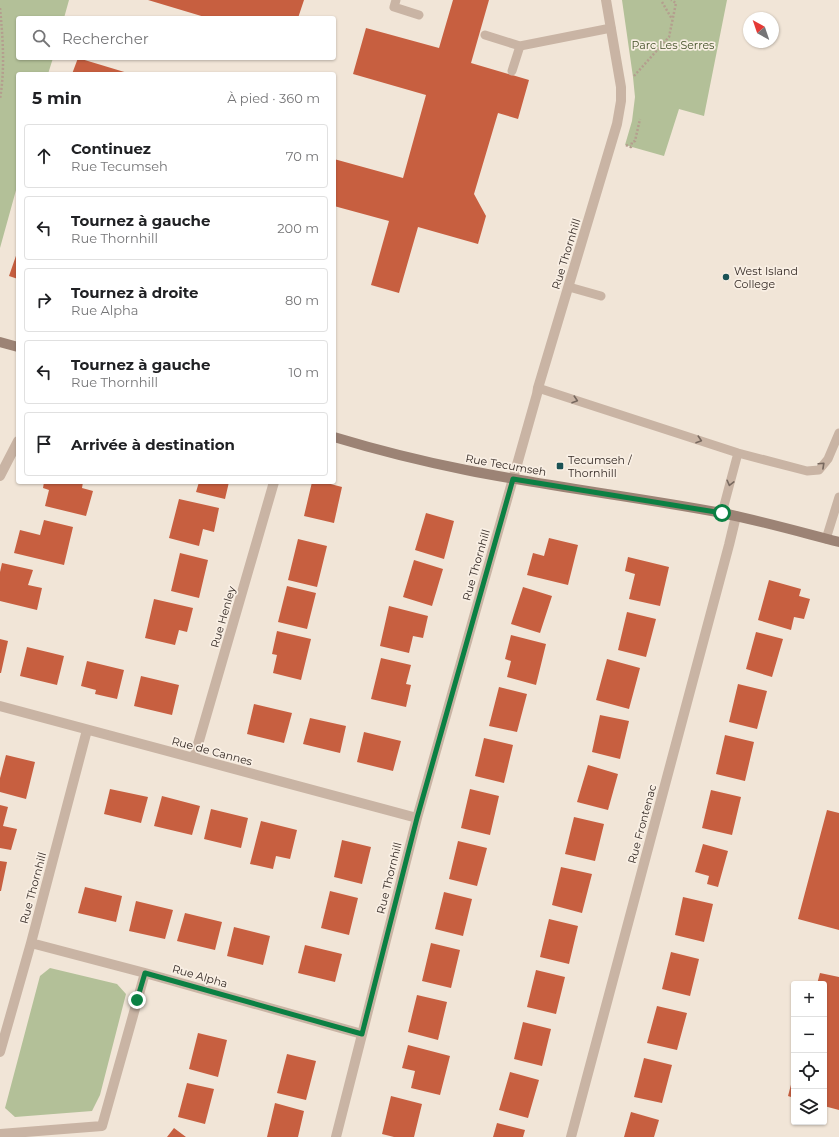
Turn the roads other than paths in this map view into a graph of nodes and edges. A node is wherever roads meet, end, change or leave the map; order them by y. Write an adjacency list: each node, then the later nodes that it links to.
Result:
1 (396, 0): 3 (lane)
2 (606, 0): 4 (street, Rue Thornhill)
3 (419, 15)
4 (611, 28): 6 (lane); 8 (street, Rue Thornhill)
5 (485, 35): 6 (lane)
6 (520, 46): 7 (lane)
7 (512, 71)
8 (569, 287): 9 (lane); 12 (street, Rue Thornhill)
9 (601, 296)
10 (0, 342): 11 (street)
11 (16, 347)
12 (538, 388): 16 (lane, one-way to 16); 18 (street, Rue Thornhill)
13 (839, 433): 16 (lane, one-way to 13)
14 (336, 438): 18 (street, Rue Tecumseh)
15 (16, 445): 17 (street)
16 (738, 453): 21 (lane, one-way to 21)
17 (0, 476)
18 (513, 479): 21 (street, Rue Tecumseh); 28 (street, Rue Thornhill)
19 (273, 484): 27 (street, Rue Henley)
20 (839, 497): 23 (lane)
21 (722, 513): 22 (street, Rue Tecumseh)
22 (736, 516): 23 (street, Rue Tecumseh); 35 (street, Rue Frontenac)
23 (826, 539): 24 (street, Rue Tecumseh)
24 (839, 542)
25 (0, 706): 26 (street, Rue de Cannes)
26 (87, 730): 27 (street, Rue de Cannes); 29 (street, Rue Thornhill)
27 (194, 758): 28 (street, Rue de Cannes)
28 (417, 818): 31 (street, Rue Thornhill)
29 (31, 943): 30 (street, Rue Alpha); 32 (street, Rue Thornhill)
30 (145, 973): 31 (street, Rue Alpha); 33 (street)
31 (362, 1034): 34 (street, Rue Thornhill)
32 (0, 1052)
33 (0, 1134)
34 (336, 1137)
35 (571, 1137)

